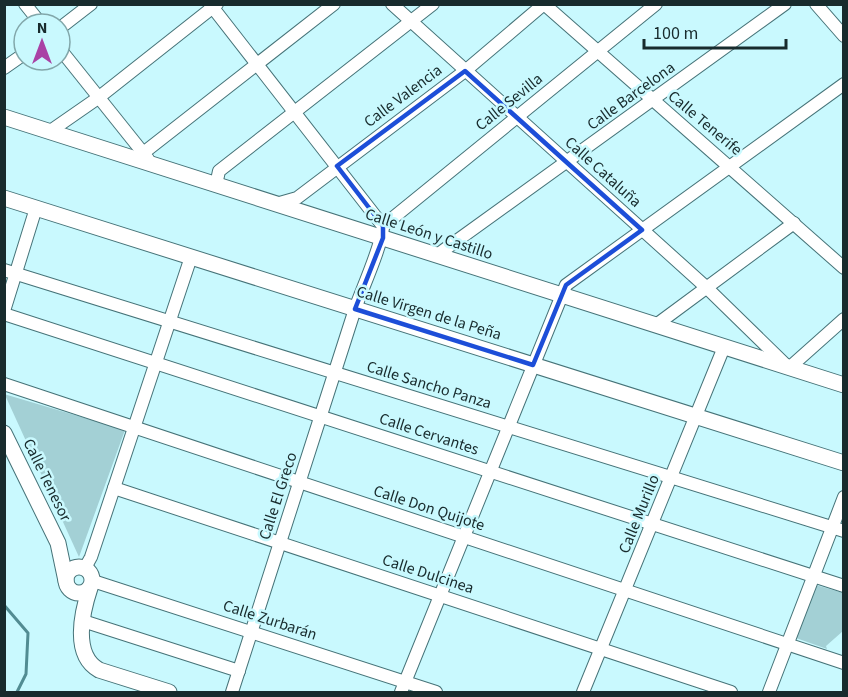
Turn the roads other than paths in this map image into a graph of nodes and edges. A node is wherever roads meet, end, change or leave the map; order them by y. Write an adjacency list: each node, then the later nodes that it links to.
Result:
1 (91, 4): 10 (street)
2 (334, 4): 15 (street)
3 (392, 4): 11 (street, Calle Cataluña)
4 (433, 4): 11 (street)
5 (544, 4): 13 (street, Calle Tenerife); 16 (street, Calle Valencia)
6 (656, 4): 13 (street, Calle Sevilla)
7 (785, 4): 19 (street, Calle Barcelona)
8 (816, 4): 12 (street)
9 (213, 6): 15 (street); 18 (street)
10 (72, 18)
11 (411, 22): 16 (street, Calle Cataluña); 20 (street)
12 (843, 36)
13 (598, 51): 19 (street, Calle Tenerife); 22 (street, Calle Sevilla)
14 (72, 64): 18 (street)
15 (257, 65): 20 (street); 24 (street)
16 (465, 71): 22 (street, Calle Cataluña); 27 (street, Calle Valencia)
17 (843, 84): 28 (street)
18 (98, 98): 23 (street); 24 (street)
19 (653, 101): 25 (street, Calle Barcelona); 28 (street, Calle Tenerife)
20 (294, 112): 27 (street); 29 (street)
21 (4, 117): 23 (street, Calle León y Castillo)
22 (517, 117): 25 (street, Calle Cataluña); 35 (street, Calle Sevilla)
23 (49, 132): 26 (street, Calle León y Castillo)
24 (142, 154): 26 (street)
25 (568, 163): 34 (street, Calle Cataluña); 36 (street, Calle Barcelona)
26 (156, 166): 29 (street, Calle León y Castillo)
27 (337, 166): 31 (street, Calle Valencia); 35 (street)
28 (730, 166): 33 (street, Calle Tenerife); 34 (street)
29 (216, 185): 31 (street, Calle León y Castillo)
30 (4, 198): 32 (street, Calle Virgen de la Peña)
31 (276, 204): 35 (street, Calle León y Castillo)
32 (36, 208): 37 (street, Calle Virgen de la Peña); 39 (street)
33 (794, 223): 38 (street, Calle Tenerife); 40 (street)
34 (642, 230): 40 (street, Calle Cataluña); 41 (street)
35 (383, 232): 36 (street, Calle León y Castillo); 42 (street, Calle El Greco)
36 (438, 255): 41 (street, Calle León y Castillo)
37 (191, 257): 42 (street, Calle Virgen de la Peña); 45 (street)
38 (843, 268)
39 (10, 271): 43 (street); 45 (street, Calle Sancho Panza)
40 (707, 288): 46 (street); 50 (street, Calle Cataluña)
41 (560, 295): 46 (street, Calle León y Castillo); 49 (street)
42 (355, 309): 49 (street, Calle Virgen de la Peña); 51 (street, Calle El Greco)
43 (4, 312): 48 (street, Calle Cervantes)
44 (843, 319): 50 (street)
45 (169, 321): 48 (street); 51 (street, Calle Sancho Panza)
46 (656, 325): 47 (street, Calle León y Castillo)
47 (724, 347): 50 (street, Calle León y Castillo); 55 (street, Calle Murillo)
48 (155, 363): 54 (street, Calle Cervantes); 56 (street)
49 (533, 365): 55 (street, Calle Virgen de la Peña); 57 (street)
50 (789, 368): 53 (street, Calle León y Castillo)
51 (334, 373): 54 (street, Calle El Greco); 57 (street, Calle Sancho Panza)
52 (4, 384): 56 (street, Calle Don Quijote)
53 (843, 385)
54 (320, 416): 60 (street, Calle Cervantes); 62 (street, Calle El Greco)
55 (696, 416): 59 (street, Calle Virgen de la Peña); 61 (street, Calle Murillo)
56 (134, 427): 62 (street, Calle Don Quijote); 63 (street)
57 (508, 427): 60 (street); 61 (street, Calle Sancho Panza)
58 (4, 433): 68 (street, Calle Tenesor)
59 (843, 463)
60 (490, 471): 65 (street, Calle Cervantes); 67 (street)
61 (671, 478): 65 (street, Calle Murillo); 66 (street, Calle Sancho Panza)
62 (300, 482): 67 (street, Calle Don Quijote); 69 (street, Calle El Greco)
63 (114, 488): 69 (street, Calle Dulcinea); 70 (street)
64 (843, 497): 66 (street)
65 (652, 524): 71 (street, Calle Cervantes); 74 (street, Calle Murillo)
66 (838, 530): 71 (street)
67 (464, 537): 74 (street, Calle Don Quijote); 75 (street)
68 (58, 543): 70 (street, Calle Tenesor); 72 (street, Calle Tenesor)
69 (280, 543): 75 (street, Calle Dulcinea); 77 (street, Calle El Greco)
70 (87, 576): 72 (street); 72 (street); 76 (street); 77 (street, Calle Zurbarán)
71 (814, 576): 73 (street, Calle Cervantes); 78 (street)
72 (67, 585): 76 (street, Calle Tenesor)
73 (843, 586)
74 (625, 590): 78 (street, Calle Don Quijote); 79 (street, Calle Murillo)
75 (440, 596): 79 (street, Calle Dulcinea); 82 (street)
76 (83, 620): 81 (street); 83 (street)
77 (252, 632): 81 (street, Calle El Greco); 82 (street, Calle Zurbarán)
78 (788, 644): 80 (street, Calle Don Quijote); 88 (street)
79 (601, 649): 86 (street, Calle Murillo); 87 (street, Calle Dulcinea)
80 (843, 663)
81 (239, 671): 84 (street, Calle El Greco)
82 (403, 688): 85 (street, Calle Zurbarán)
83 (169, 693)
84 (232, 693)
85 (436, 693)
86 (583, 693)
87 (731, 693)
88 (770, 693)

